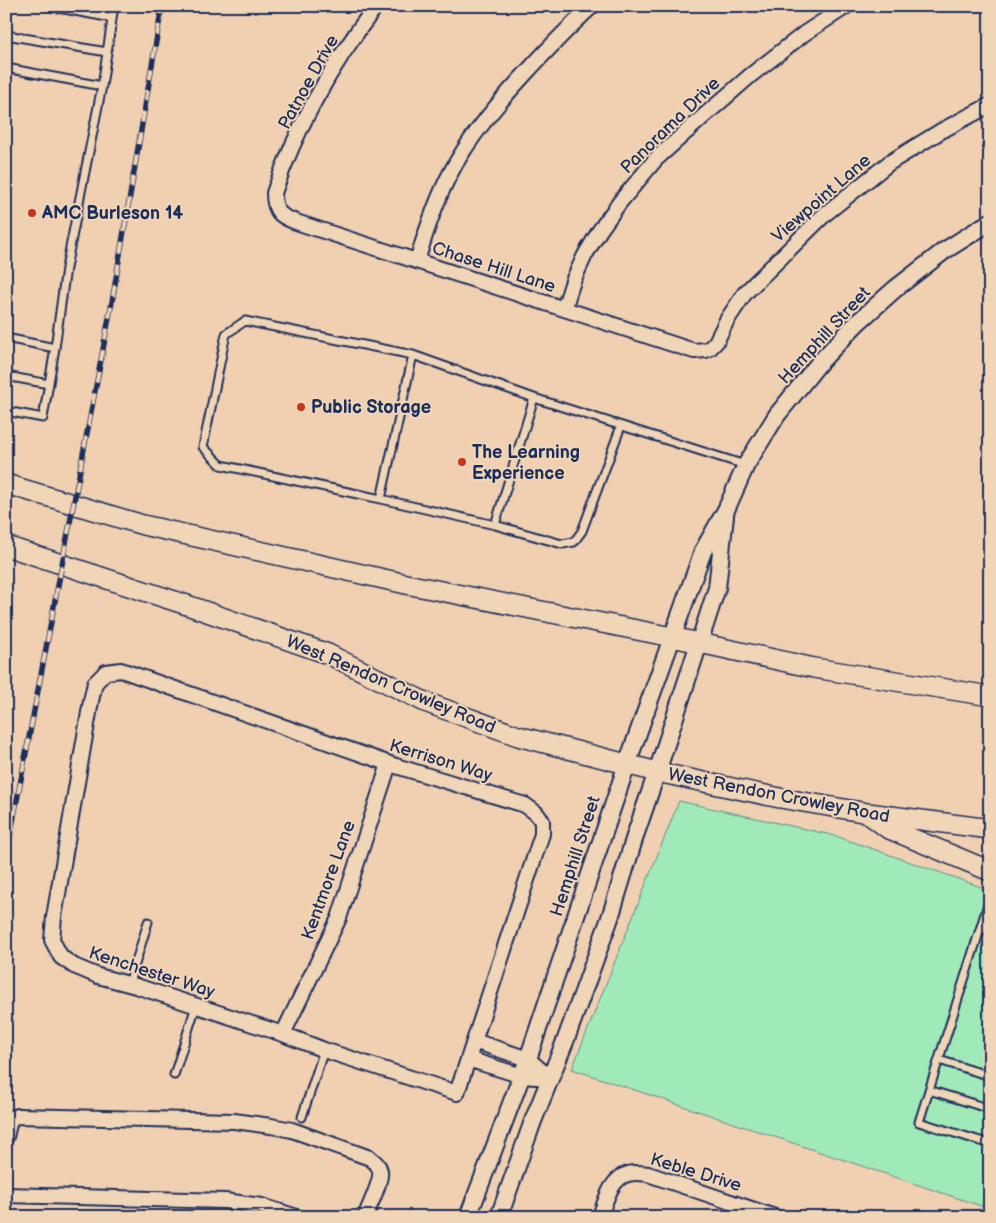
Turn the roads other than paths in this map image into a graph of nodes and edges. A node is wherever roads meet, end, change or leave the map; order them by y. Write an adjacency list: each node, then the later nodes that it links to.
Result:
1 (48, 6): 6 (lane)
2 (114, 6): 6 (lane)
3 (376, 6): 12 (street, Patnoe Drive)
4 (592, 6): 14 (street)
5 (847, 6): 15 (street, Panorama Drive)
6 (112, 18): 8 (lane)
7 (6, 35): 8 (lane)
8 (107, 52): 10 (lane)
9 (6, 68): 10 (lane)
10 (102, 86): 17 (lane)
11 (990, 105): 18 (street, Viewpoint Lane)
12 (276, 208): 14 (street, Chase Hill Lane)
13 (990, 222): 25 (street, Hemphill Street)
14 (417, 261): 15 (street, Chase Hill Lane)
15 (564, 309): 18 (street, Chase Hill Lane)
16 (6, 338): 17 (lane)
17 (55, 348): 21 (lane)
18 (706, 350)
19 (413, 356): 22 (lane); 27 (lane); 27 (lane)
20 (6, 376): 21 (lane)
21 (48, 384): 23 (lane)
22 (534, 398): 24 (lane); 29 (lane)
23 (6, 411)
24 (621, 426): 25 (lane); 29 (lane)
25 (746, 466): 28 (street, Hemphill Street)
26 (6, 484): 31 (main road)
27 (381, 499): 29 (lane)
28 (726, 510): 31 (street, Hemphill Street); 32 (street, Hemphill Street)
29 (495, 525)
30 (6, 546): 36 (main road, West Rendon Crowley Road)
31 (672, 637): 32 (main road); 36 (street, Hemphill Street)
32 (699, 643): 34 (main road); 37 (street, Hemphill Street)
33 (106, 672): 35 (street, Kerrison Way); 45 (street, Kenchester Way)
34 (990, 696)
35 (389, 764): 47 (street, Kentmore Lane); 48 (street, Kerrison Way)
36 (627, 764): 37 (main road, West Rendon Crowley Road); 51 (street, Hemphill Street)
37 (657, 772): 38 (main road, West Rendon Crowley Road); 56 (street, Hemphill Street)
38 (868, 813): 39 (main road, West Rendon Crowley Road); 40 (main road)
39 (990, 829)
40 (990, 871)
41 (990, 898): 43 (lane)
42 (148, 922): 45 (lane)
43 (980, 928): 44 (lane); 52 (lane)
44 (990, 931)
45 (129, 984): 46 (street, Kenchester Way)
46 (196, 1006): 47 (street, Kenchester Way); 53 (lane)
47 (283, 1034): 49 (street, Kenchester Way)
48 (474, 1041): 50 (street, Kerrison Way); 51 (street)
49 (324, 1050): 58 (street, Kenchester Way); 60 (lane)
50 (468, 1059): 54 (street); 58 (street, Kerrison Way)
51 (528, 1059): 54 (street, Hemphill Street); 56 (street)
52 (939, 1060): 55 (lane); 57 (lane)
53 (174, 1075)
54 (522, 1076): 56 (street); 66 (street, Hemphill Street)
55 (990, 1076)
56 (550, 1078): 67 (street, Hemphill Street)
57 (930, 1090): 59 (lane); 62 (lane)
58 (457, 1093)
59 (990, 1109)
60 (302, 1117)
61 (6, 1137): 65 (street)
62 (990, 1144)
63 (6, 1195): 64 (street)
64 (289, 1215)
65 (365, 1217)
66 (468, 1217)
67 (499, 1217)
68 (600, 1217): 69 (street, Keble Drive)
69 (775, 1217)

